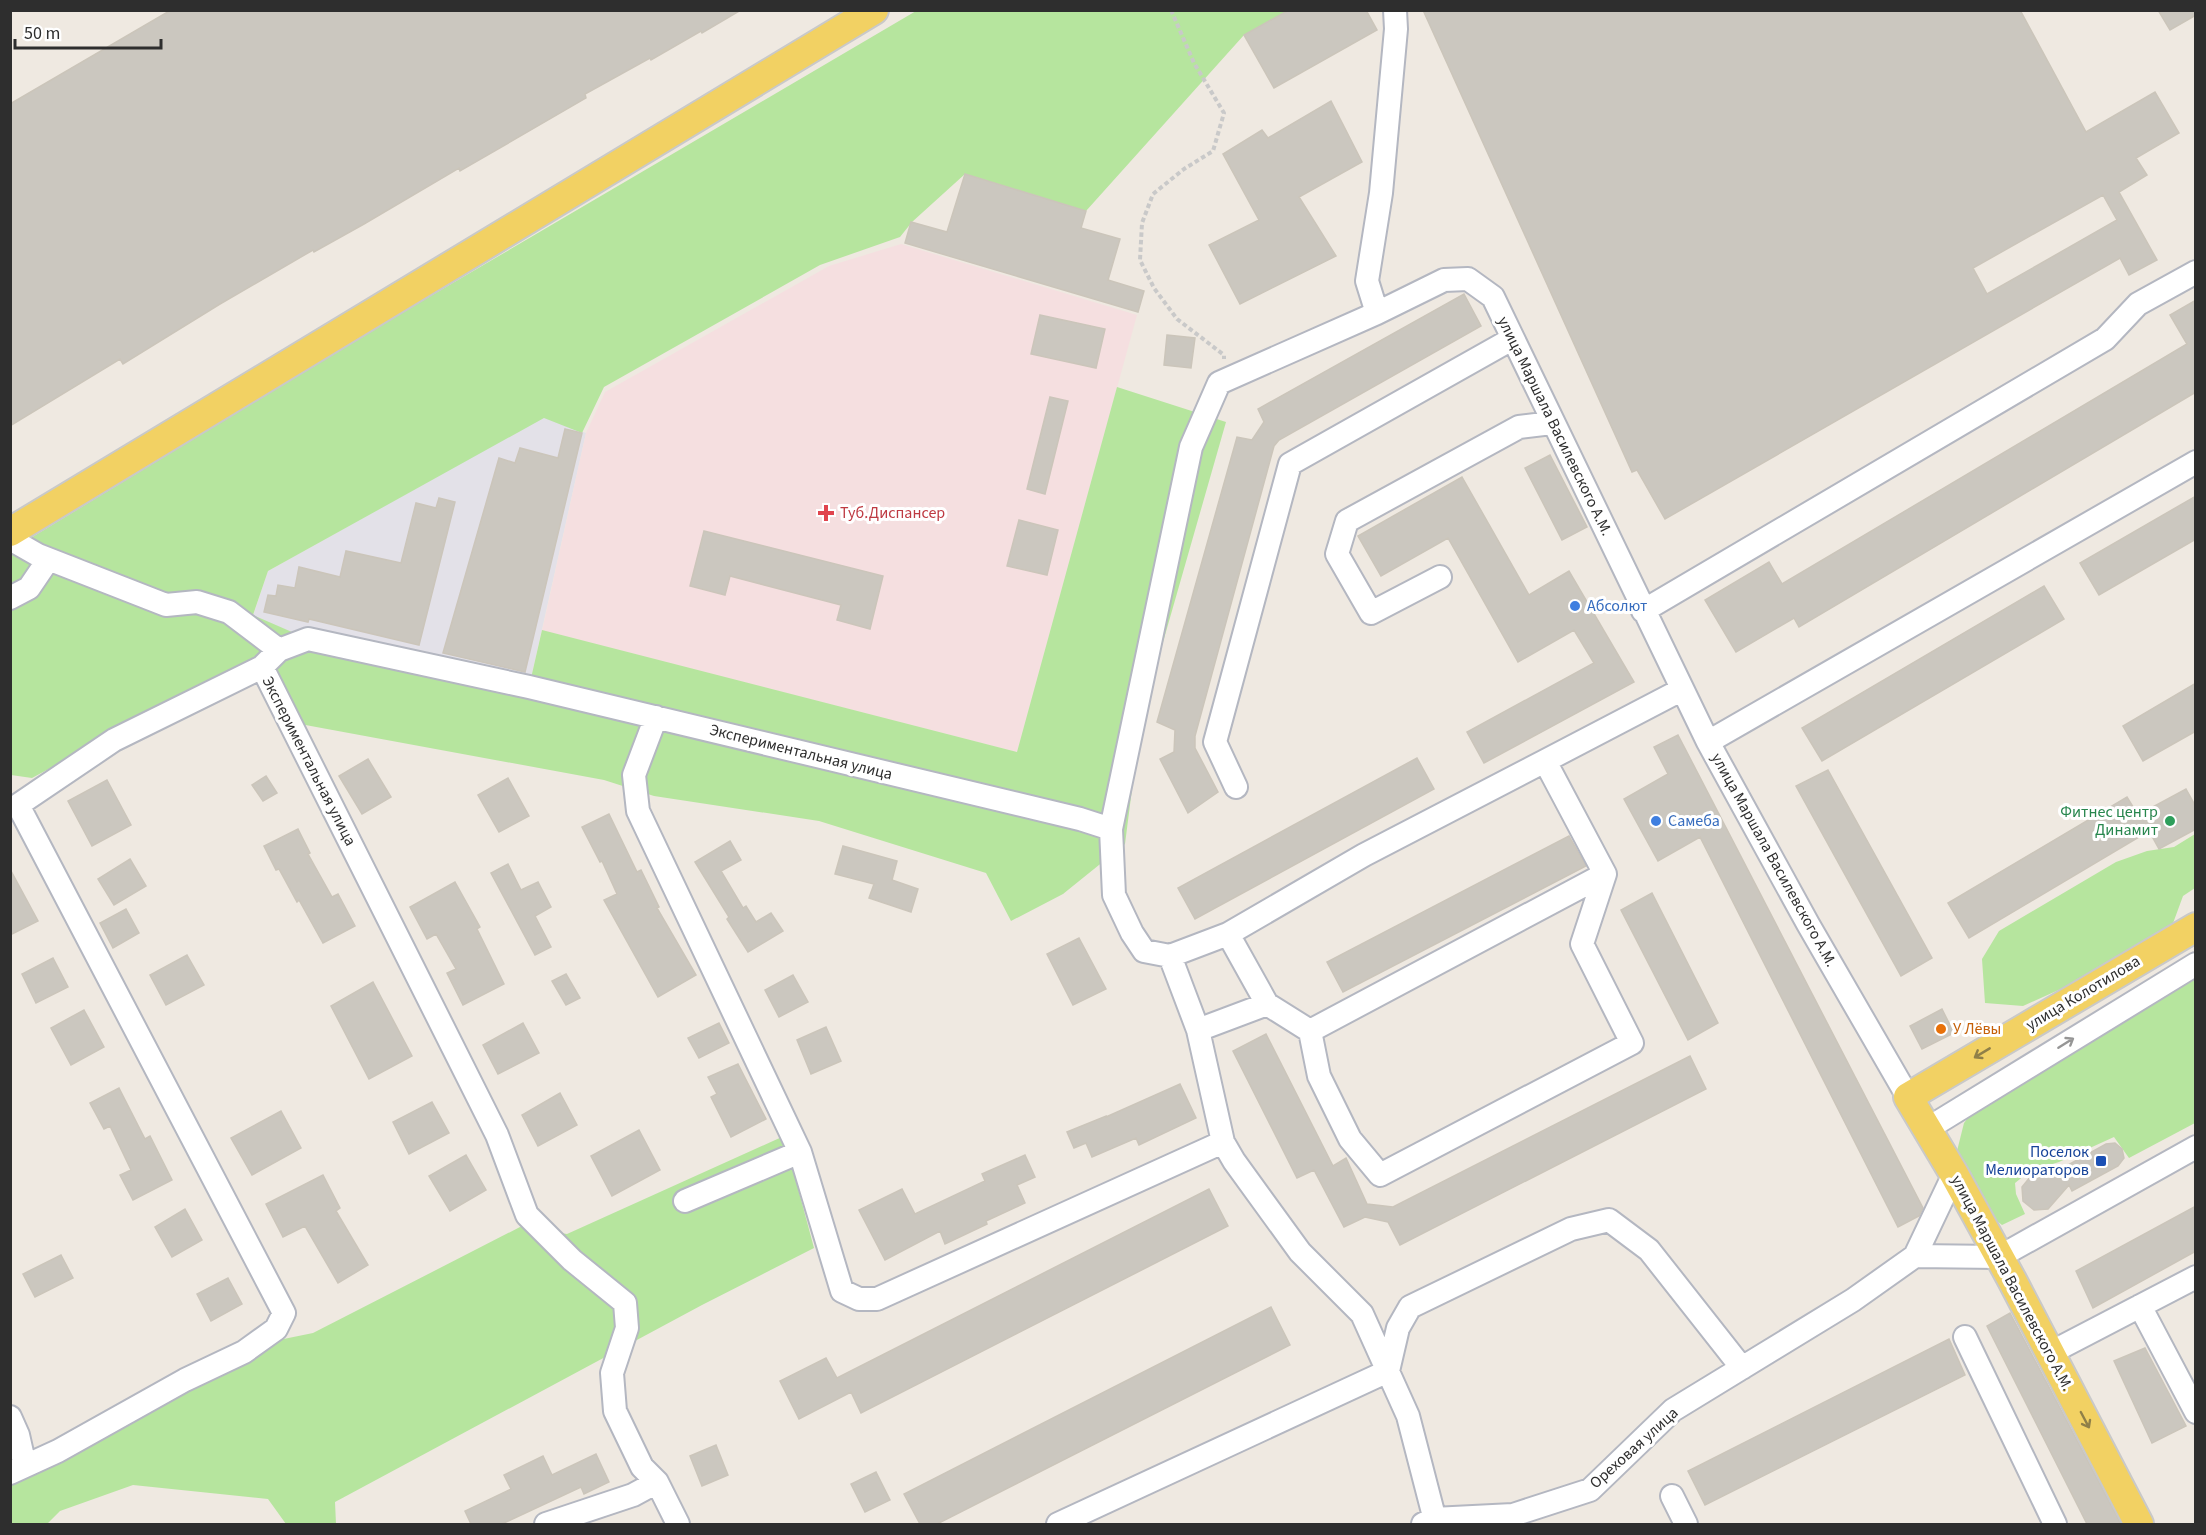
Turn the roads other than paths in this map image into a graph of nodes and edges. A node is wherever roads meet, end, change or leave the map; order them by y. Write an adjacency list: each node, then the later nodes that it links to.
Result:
1 (874, 10): 10 (main road)
2 (1395, 10): 4 (street)
3 (2196, 272): 15 (street)
4 (1377, 313): 5 (street, улица Маршала Василевского А.М.); 24 (street, улица Маршала Василевского А.М.)
5 (1512, 339): 6 (street, улица Маршала Василевского А.М.); 22 (street)
6 (1540, 398): 7 (street, улица Маршала Василевского А.М.); 8 (street)
7 (1552, 423): 8 (street); 15 (street, улица Маршала Василевского А.М.)
8 (1519, 427): 13 (street)
9 (2196, 462): 20 (street)
10 (10, 532)
11 (10, 538): 12 (street)
12 (48, 560): 14 (street); 16 (street)
13 (1440, 577)
14 (10, 598)
15 (1643, 611): 18 (street, улица Маршала Василевского А.М.)
16 (279, 650): 17 (street, Экспериментальная улица); 19 (street, Экспериментальная улица)
17 (262, 667): 23 (street); 51 (street, Экспериментальная улица)
18 (1681, 690): 20 (street, улица Маршала Василевского А.М.); 21 (street)
19 (656, 717): 24 (street, Экспериментальная улица); 37 (street)
20 (1708, 742): 33 (street, улица Маршала Василевского А.М.)
21 (1545, 761): 25 (street); 27 (street)
22 (1236, 787)
23 (14, 798): 50 (street)
24 (1111, 829): 28 (street)
25 (1605, 874): 32 (street); 32 (street)
26 (2196, 927): 33 (main road, улица Колотилова, one-way to 33)
27 (1228, 934): 28 (street); 30 (street)
28 (1170, 956): 31 (street)
29 (2196, 964): 34 (street, улица Колотилова, one-way to 29)
30 (1267, 1004): 31 (street); 32 (street)
31 (1198, 1030): 35 (street)
32 (1310, 1030)
33 (1908, 1097): 34 (main road, улица Маршала Василевского А.М.)
34 (1927, 1129): 38 (main road, улица Маршала Василевского А.М.)
35 (1223, 1142): 37 (street); 47 (street)
36 (2196, 1147): 41 (street)
37 (800, 1152): 39 (street)
38 (1954, 1174): 40 (street, Ореховая улица); 41 (main road, улица Маршала Василевского А.М.)
39 (685, 1201)
40 (1915, 1256): 41 (street); 46 (street, Ореховая улица)
41 (1999, 1257): 45 (main road, улица Маршала Василевского А.М.)
42 (2196, 1277): 43 (street)
43 (2140, 1306): 45 (street); 48 (street)
44 (1965, 1337): 58 (street)
45 (2050, 1353): 59 (main road, улица Маршала Василевского А.М., one-way to 59)
46 (1742, 1368): 47 (street); 53 (street, Ореховая улица)
47 (1388, 1371): 53 (street); 56 (street)
48 (2196, 1412)
49 (10, 1417): 50 (street)
50 (18, 1470)
51 (657, 1482): 54 (street); 55 (street, Экспериментальная улица)
52 (1672, 1496): 57 (street)
53 (1431, 1523)
54 (546, 1524)
55 (678, 1524)
56 (1058, 1524)
57 (1686, 1524)
58 (2055, 1524)
59 (2139, 1524)

